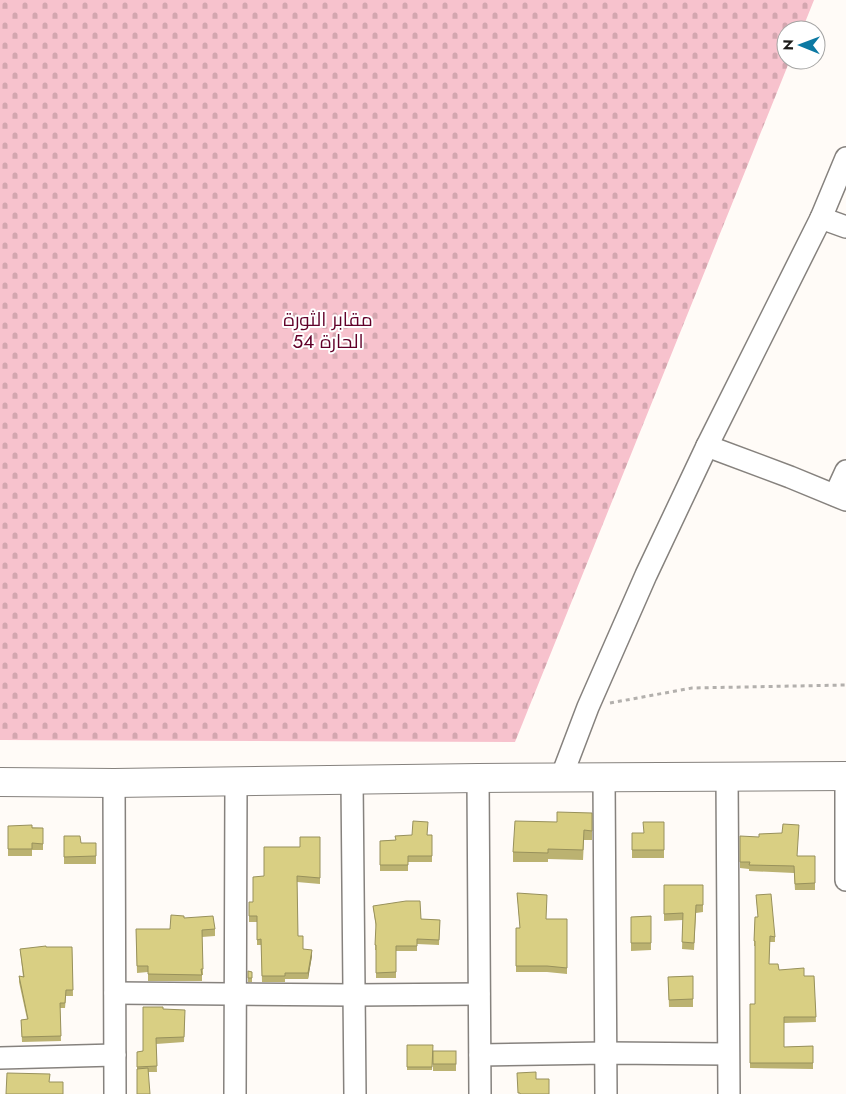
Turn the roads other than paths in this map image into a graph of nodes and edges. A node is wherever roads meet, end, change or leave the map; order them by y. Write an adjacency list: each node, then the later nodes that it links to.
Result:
1 (846, 158): 2 (street)
2 (821, 218): 3 (street); 4 (street)
3 (846, 227)
4 (707, 446): 6 (street); 10 (street)
5 (846, 471): 6 (street)
6 (840, 498)
7 (728, 776): 8 (main road); 11 (main road); 22 (street)
8 (846, 776): 16 (street)
9 (478, 778): 10 (main road); 12 (main road); 18 (street)
10 (560, 778): 11 (main road)
11 (604, 778): 21 (street)
12 (352, 780): 14 (main road); 20 (street)
13 (0, 782): 15 (main road)
14 (236, 782): 15 (main road); 19 (street)
15 (114, 783): 17 (street)
16 (846, 880)
17 (115, 993): 19 (street); 23 (street)
18 (479, 994): 20 (street); 24 (street)
19 (235, 995): 20 (street); 27 (street)
20 (354, 995): 28 (street)
21 (606, 1053): 22 (street); 24 (street); 30 (street)
22 (728, 1054): 31 (street)
23 (115, 1055): 25 (street); 26 (street)
24 (480, 1055): 29 (street)
25 (0, 1058)
26 (115, 1094)
27 (235, 1094)
28 (355, 1094)
29 (480, 1094)
30 (606, 1094)
31 (729, 1094)

